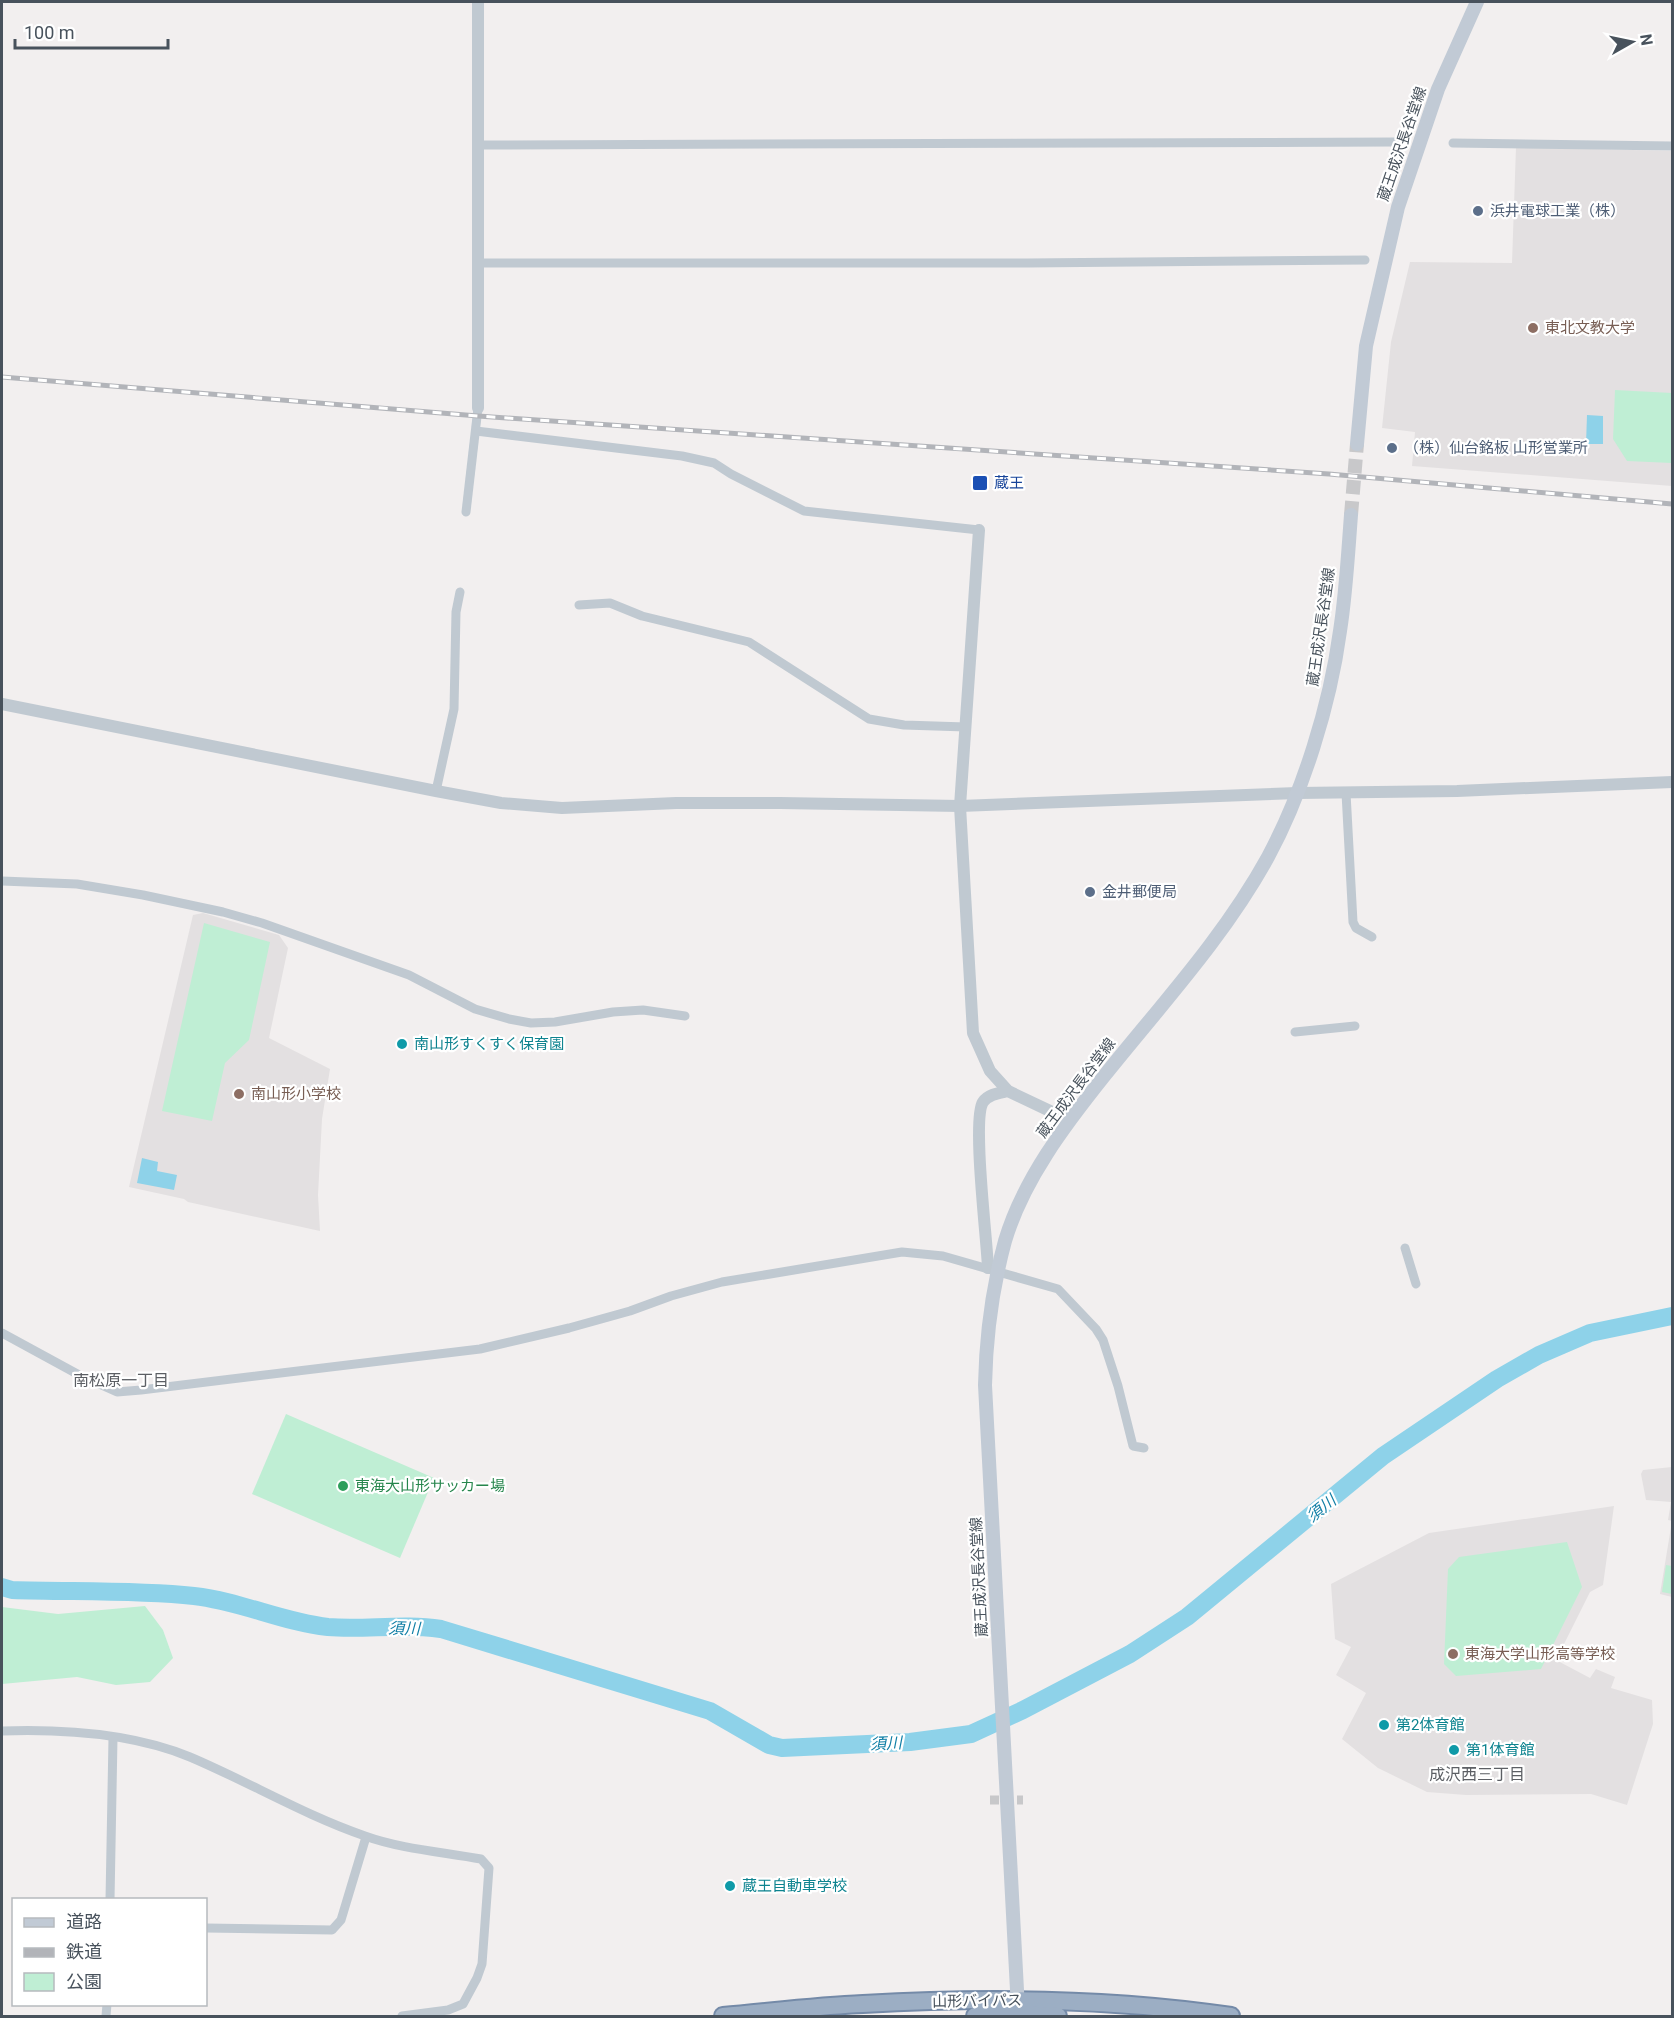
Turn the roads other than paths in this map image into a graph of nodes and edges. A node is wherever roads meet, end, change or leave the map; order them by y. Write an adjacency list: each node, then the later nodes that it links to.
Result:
1 (478, 2): 5 (street)
2 (1477, 2): 11 (main road, 蔵王成沢長谷堂線)
3 (1395, 142): 5 (street)
4 (1453, 143): 6 (street)
5 (477, 145): 8 (street)
6 (1672, 146)
7 (1365, 260): 8 (street)
8 (477, 263): 9 (street)
9 (478, 408): 10 (street)
10 (476, 431): 12 (street); 14 (street)
11 (1357, 444)
12 (466, 512)
13 (1351, 515): 21 (main road, 蔵王成沢長谷堂線)
14 (980, 530): 18 (street)
15 (460, 592): 20 (street)
16 (579, 605): 18 (street)
17 (2, 704): 20 (street)
18 (966, 727): 23 (street)
19 (1672, 782): 22 (street)
20 (436, 791): 23 (street)
21 (1297, 792): 22 (street); 23 (street); 30 (main road, 蔵王成沢長谷堂線)
22 (1346, 793): 25 (street)
23 (960, 806): 29 (street)
24 (2, 881): 26 (street)
25 (1372, 937)
26 (685, 1016)
27 (1354, 1026): 28 (street)
28 (1295, 1032)
29 (1008, 1091): 30 (street); 32 (street)
30 (1069, 1120): 32 (main road, 蔵王成沢長谷堂線)
31 (1404, 1248): 33 (street)
32 (994, 1270): 34 (street); 35 (street); 41 (main road, 蔵王成沢長谷堂線)
33 (1416, 1284)
34 (2, 1333)
35 (1144, 1448)
36 (2, 1731): 37 (street)
37 (113, 1738): 38 (street); 39 (street)
38 (366, 1837): 40 (street); 42 (street)
39 (110, 1898)
40 (207, 1928)
41 (1018, 2010): 43 (highway, 山形バイパス); 44 (highway, 山形バイパス); 45 (highway, 山形バイパス); 46 (highway, 山形バイパス)
42 (402, 2016)
43 (723, 2016)
44 (975, 2016)
45 (1058, 2016)
46 (1231, 2016)

